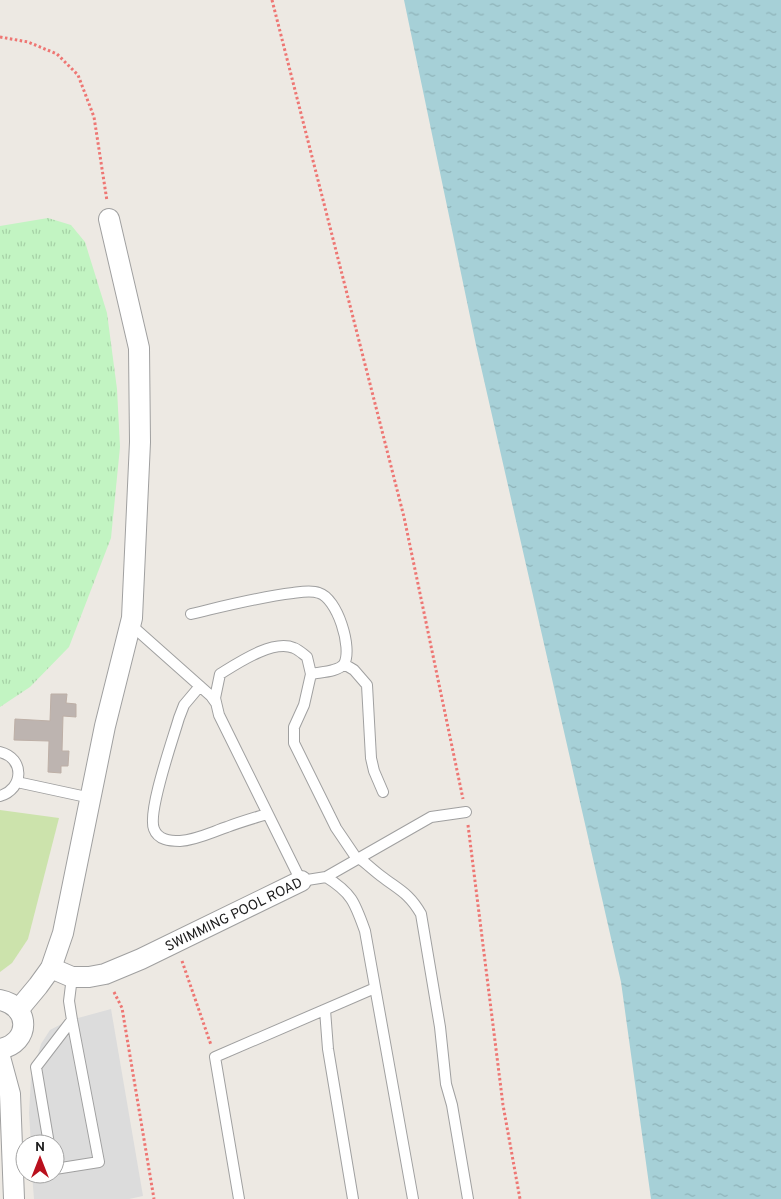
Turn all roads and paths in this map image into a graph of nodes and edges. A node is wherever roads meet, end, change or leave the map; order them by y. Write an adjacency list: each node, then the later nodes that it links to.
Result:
1 (272, 0): 15 (path)
2 (0, 37): 3 (path)
3 (109, 219): 5 (street)
4 (191, 614): 6 (lane)
5 (130, 624): 8 (lane); 14 (street)
6 (344, 664): 7 (lane); 12 (lane)
7 (311, 674): 9 (lane); 17 (lane)
8 (200, 686): 9 (lane); 16 (lane)
9 (216, 703): 16 (lane)
10 (0, 752): 11 (lane)
11 (17, 782): 13 (lane); 14 (lane)
12 (383, 792)
13 (0, 796)
14 (91, 798): 21 (street)
15 (466, 812): 17 (lane, SWIMMING POOL ROAD); 40 (path)
16 (267, 814): 19 (lane)
17 (358, 859): 18 (lane, SWIMMING POOL ROAD); 39 (lane)
18 (326, 877): 19 (lane, SWIMMING POOL ROAD); 24 (lane)
19 (301, 880): 20 (street, SWIMMING POOL ROAD)
20 (176, 942): 22 (street, SWIMMING POOL ROAD); 31 (path)
21 (51, 968): 23 (street, SWIMMING POOL ROAD); 26 (street)
22 (105, 974): 23 (street, SWIMMING POOL ROAD); 35 (path)
23 (72, 977): 28 (lane)
24 (376, 988): 27 (lane); 38 (lane)
25 (0, 1000): 26 (street)
26 (18, 1010): 29 (street)
27 (326, 1010): 31 (lane); 37 (lane)
28 (72, 1020): 32 (lane); 33 (lane)
29 (0, 1049)
30 (0, 1057): 34 (street)
31 (215, 1057): 36 (lane)
32 (47, 1134)
33 (65, 1167)
34 (14, 1199)
35 (154, 1199)
36 (239, 1199)
37 (353, 1199)
38 (413, 1199)
39 (468, 1199)
40 (520, 1199)

